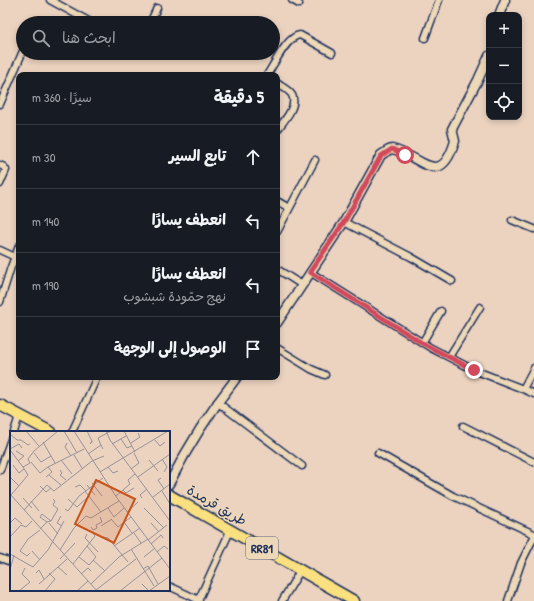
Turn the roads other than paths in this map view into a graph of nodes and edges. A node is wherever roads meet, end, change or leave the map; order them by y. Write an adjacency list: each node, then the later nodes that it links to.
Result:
1 (50, 0): 8 (street)
2 (292, 0): 5 (street)
3 (439, 0): 10 (street)
4 (505, 0): 7 (street)
5 (299, 4)
6 (157, 8): 9 (street)
7 (500, 12)
8 (79, 16)
9 (153, 16)
10 (425, 38)
11 (332, 53): 12 (street)
12 (280, 54)
13 (19, 60): 18 (street)
14 (276, 60): 16 (street)
15 (486, 63): 26 (street)
16 (269, 72)
17 (280, 85): 19 (street)
18 (0, 104)
19 (280, 125)
20 (315, 160): 24 (street)
21 (0, 165): 22 (street)
22 (0, 184)
23 (280, 203): 24 (street)
24 (289, 208): 27 (street)
25 (512, 220): 28 (street)
26 (344, 222): 32 (street); 33 (street)
27 (280, 226)
28 (534, 229)
29 (0, 250): 30 (street)
30 (15, 257): 35 (street)
31 (280, 271): 34 (street)
32 (310, 272): 34 (street); 40 (street)
33 (452, 281)
34 (302, 284): 39 (street)
35 (2, 287): 36 (street)
36 (0, 302)
37 (480, 307): 42 (street)
38 (441, 311): 40 (street)
39 (280, 318)
40 (422, 343): 42 (street)
41 (280, 350): 44 (street)
42 (449, 357): 47 (street)
43 (534, 368): 47 (street)
44 (325, 375)
45 (96, 380): 55 (street)
46 (235, 380): 49 (street)
47 (523, 389): 48 (street)
48 (534, 394)
49 (217, 402): 59 (street); 61 (street)
50 (0, 405): 51 (main road)
51 (19, 416): 53 (street); 54 (main road)
52 (463, 426): 58 (street)
53 (14, 431)
54 (50, 431)
55 (72, 431)
56 (10, 442): 60 (street)
57 (378, 453): 64 (street)
58 (534, 462)
59 (302, 466)
60 (0, 470)
61 (170, 482)
62 (170, 495): 63 (main road, طريق قرمدة / RR81)
63 (231, 529): 67 (main road, طريق قرمدة / RR81); 69 (street)
64 (534, 536): 72 (street)
65 (0, 558): 66 (street)
66 (10, 562)
67 (300, 571): 70 (street); 71 (main road, طريق قرمدة / RR81)
68 (170, 586): 69 (street)
69 (198, 600)
70 (282, 601)
71 (354, 601)
72 (508, 601)

